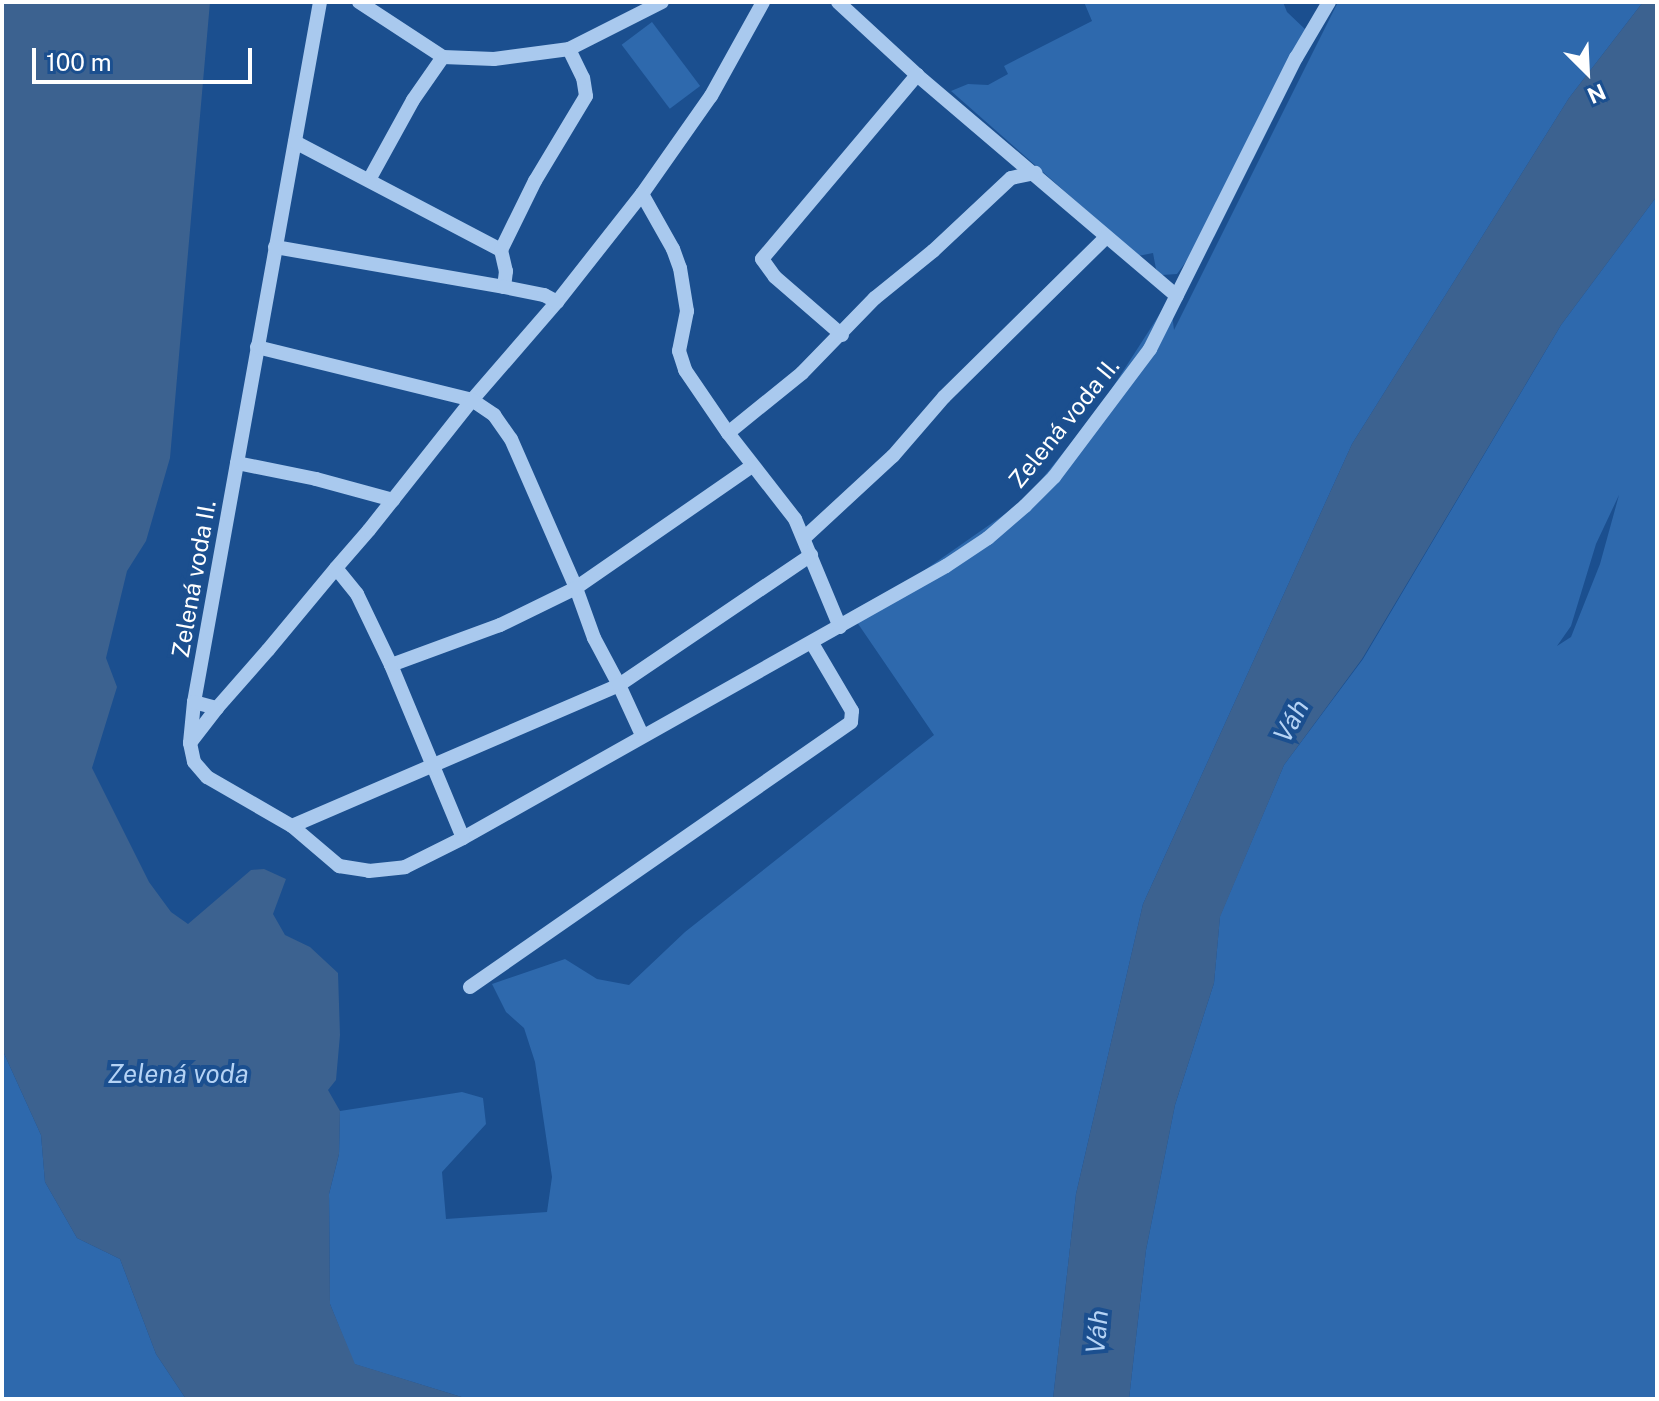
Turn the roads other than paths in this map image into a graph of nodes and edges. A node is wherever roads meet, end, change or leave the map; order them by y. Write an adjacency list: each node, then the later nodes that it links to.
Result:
1 (320, 2): 10 (street, Zelená voda II.)
2 (359, 2): 8 (street)
3 (662, 2): 7 (street)
4 (763, 2): 15 (street)
5 (838, 2): 9 (street)
6 (1329, 2): 20 (street, Zelená voda II.)
7 (569, 49): 8 (street); 18 (street)
8 (443, 57): 14 (street)
9 (917, 75): 11 (street); 22 (street)
10 (295, 142): 14 (street); 17 (street, Zelená voda II.)
11 (1013, 155): 12 (street); 13 (street)
12 (1035, 173): 13 (street); 16 (street)
13 (1011, 178): 22 (street)
14 (369, 180): 18 (street)
15 (642, 194): 21 (street); 25 (street)
16 (1106, 237): 20 (street); 29 (street)
17 (275, 247): 19 (street); 23 (street, Zelená voda II.)
18 (501, 250): 19 (street)
19 (504, 287): 21 (street)
20 (1177, 296): 33 (street, Zelená voda II.)
21 (557, 302): 24 (street)
22 (842, 335): 25 (street)
23 (257, 347): 24 (street); 26 (street, Zelená voda II.)
24 (472, 400): 28 (street); 32 (street)
25 (728, 433): 27 (street)
26 (237, 463): 28 (street); 37 (street, Zelená voda II.)
27 (752, 466): 29 (street); 32 (street)
28 (393, 500): 31 (street)
29 (804, 538): 30 (street)
30 (811, 555): 33 (street); 36 (street)
31 (336, 568): 35 (street); 38 (street)
32 (576, 588): 35 (street); 36 (street)
33 (840, 627): 34 (street, Zelená voda II.)
34 (812, 643): 39 (street, Zelená voda II.); 44 (street)
35 (391, 665): 41 (street)
36 (619, 685): 39 (street); 41 (street)
37 (194, 702): 38 (street); 40 (street, Zelená voda II.)
38 (217, 708): 40 (street)
39 (642, 735): 43 (street, Zelená voda II.)
40 (190, 743): 42 (street, Zelená voda II.)
41 (431, 765): 42 (street); 43 (street)
42 (292, 826): 43 (street, Zelená voda II.)
43 (463, 838)
44 (470, 987)

